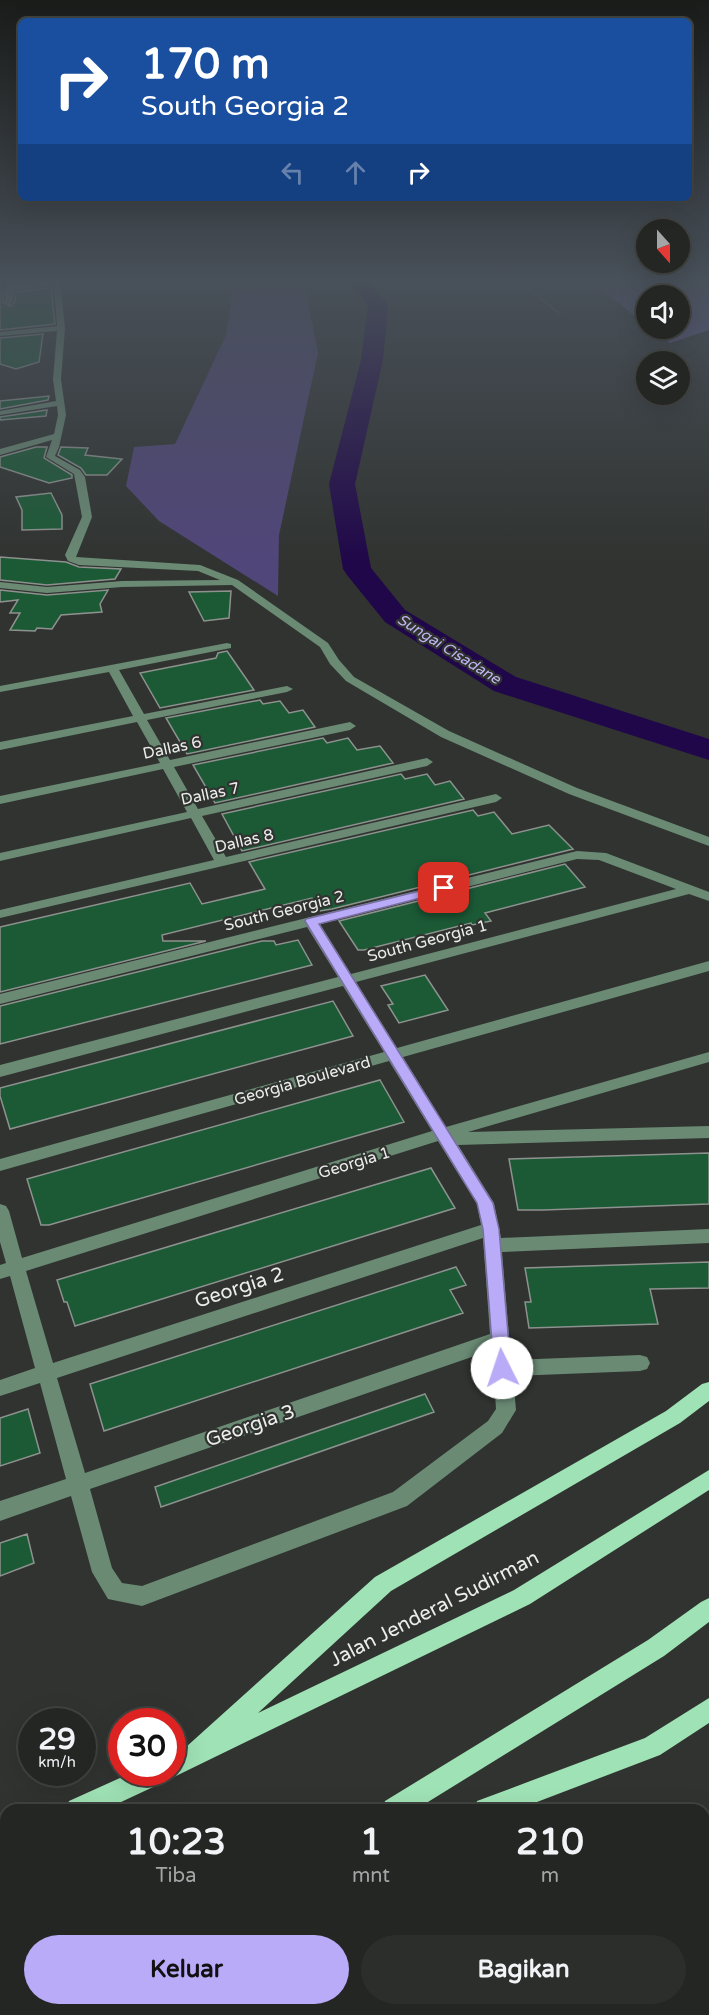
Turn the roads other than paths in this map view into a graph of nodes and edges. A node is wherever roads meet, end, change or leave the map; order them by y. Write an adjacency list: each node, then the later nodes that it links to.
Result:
1 (57, 374): 2 (street)
2 (59, 403): 3 (street); 4 (street)
3 (0, 413)
4 (57, 436): 5 (street); 6 (street)
5 (0, 452)
6 (234, 582): 7 (street); 20 (street)
7 (0, 585)
8 (227, 646): 9 (street)
9 (112, 668): 10 (street); 12 (street)
10 (0, 689)
11 (287, 689): 12 (street)
12 (140, 718): 14 (street); 16 (street)
13 (351, 726): 16 (street, Dallas 6)
14 (0, 746)
15 (428, 762): 19 (street, Dallas 7)
16 (167, 765): 18 (street, Dallas 6); 19 (street)
17 (496, 798): 22 (street, Dallas 8)
18 (0, 800)
19 (194, 814): 21 (street, Dallas 7); 22 (street)
20 (709, 842)
21 (0, 857)
22 (222, 862): 25 (street, Dallas 8)
23 (688, 890): 24 (street); 26 (street, South Georgia 2); 28 (street, South Georgia 1)
24 (709, 897)
25 (0, 914)
26 (311, 921): 28 (street); 29 (street, South Georgia 2)
27 (709, 966): 30 (street, Georgia Boulevard)
28 (347, 980): 30 (street); 32 (street, South Georgia 1)
29 (0, 999)
30 (393, 1054): 34 (street); 35 (street, Georgia Boulevard)
31 (709, 1057): 34 (street, Georgia 1)
32 (0, 1071)
33 (709, 1132): 34 (street, Georgia 1)
34 (443, 1137): 38 (street); 39 (street, Georgia 1)
35 (0, 1165)
36 (0, 1211): 39 (street)
37 (709, 1236): 38 (street, Georgia 2)
38 (492, 1237): 40 (street); 43 (street, Georgia 2)
39 (8, 1269): 43 (street)
40 (500, 1339): 42 (street); 47 (street, Georgia 3)
41 (640, 1363): 42 (street)
42 (502, 1368): 47 (street)
43 (46, 1373): 44 (street, Georgia 2); 47 (street)
44 (0, 1388)
45 (709, 1390): 51 (main road)
46 (709, 1479): 51 (main road, Jalan Jenderal Sudirman)
47 (78, 1484): 48 (street, Georgia 3)
48 (0, 1511)
49 (709, 1609): 55 (main road)
50 (709, 1709): 56 (main road)
51 (194, 1755): 52 (main road, Jalan Jenderal Sudirman)
52 (186, 1759)
53 (130, 1786): 54 (main road)
54 (91, 1804)
55 (404, 1804)
56 (502, 1804)

